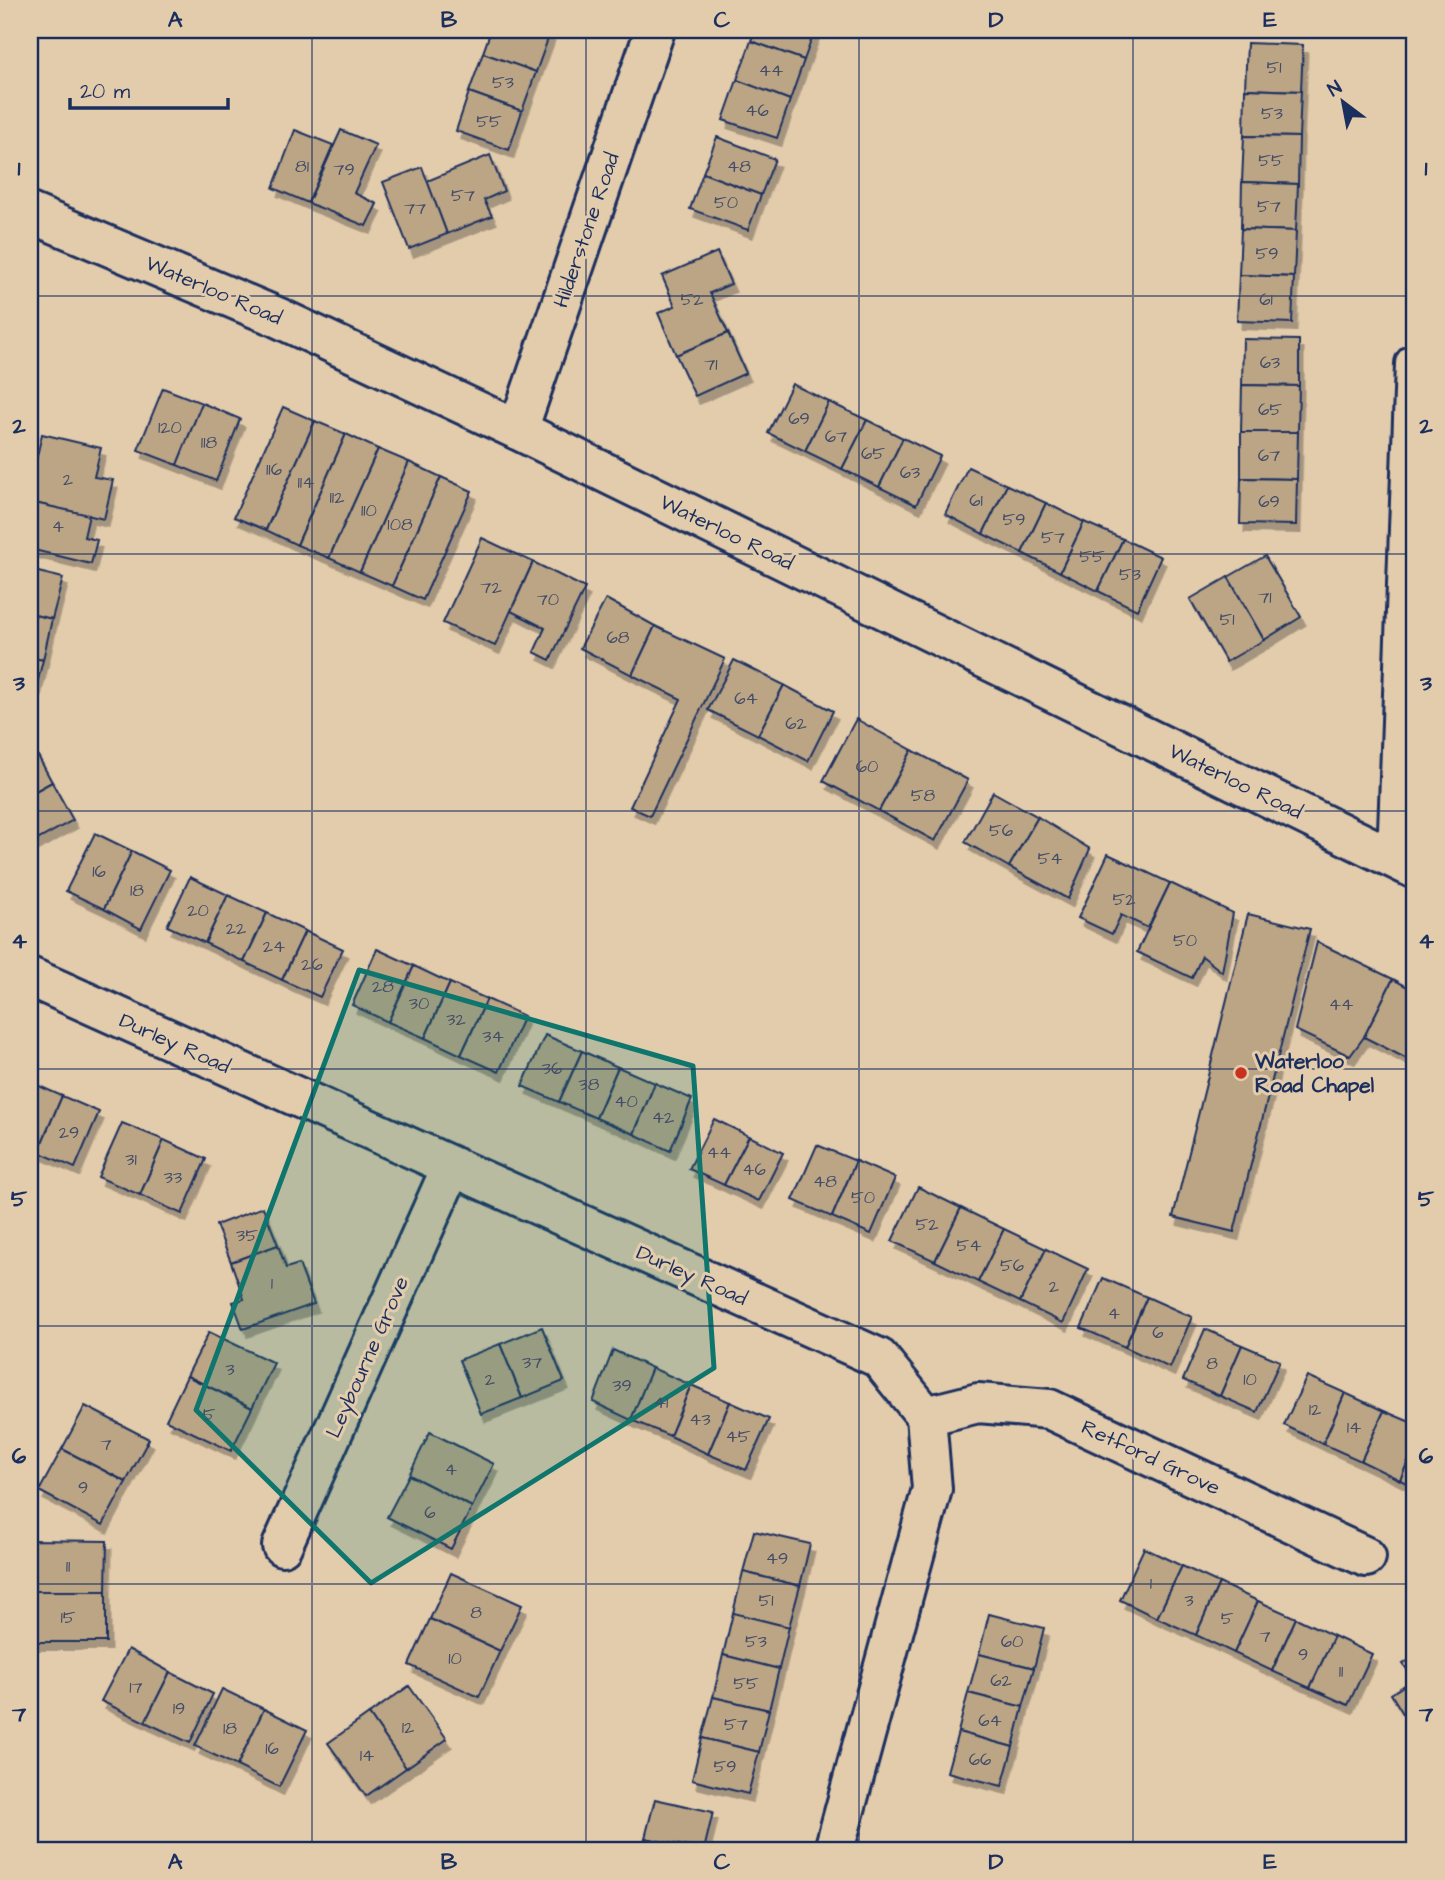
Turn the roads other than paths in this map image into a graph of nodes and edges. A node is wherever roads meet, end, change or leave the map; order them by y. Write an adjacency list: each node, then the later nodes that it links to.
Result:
1 (655, 30): 4 (street, Hilderstone Road)
2 (30, 213): 4 (street, Waterloo Road)
3 (1415, 365): 5 (street)
4 (518, 430): 5 (street, Waterloo Road)
5 (1406, 864)
6 (30, 977): 7 (street, Durley Road)
7 (451, 1168): 8 (street, Durley Road); 9 (street, Leybourne Grove)
8 (926, 1416): 10 (street, Retford Grove); 11 (street)
9 (282, 1546)
10 (1366, 1557)
11 (834, 1850)

